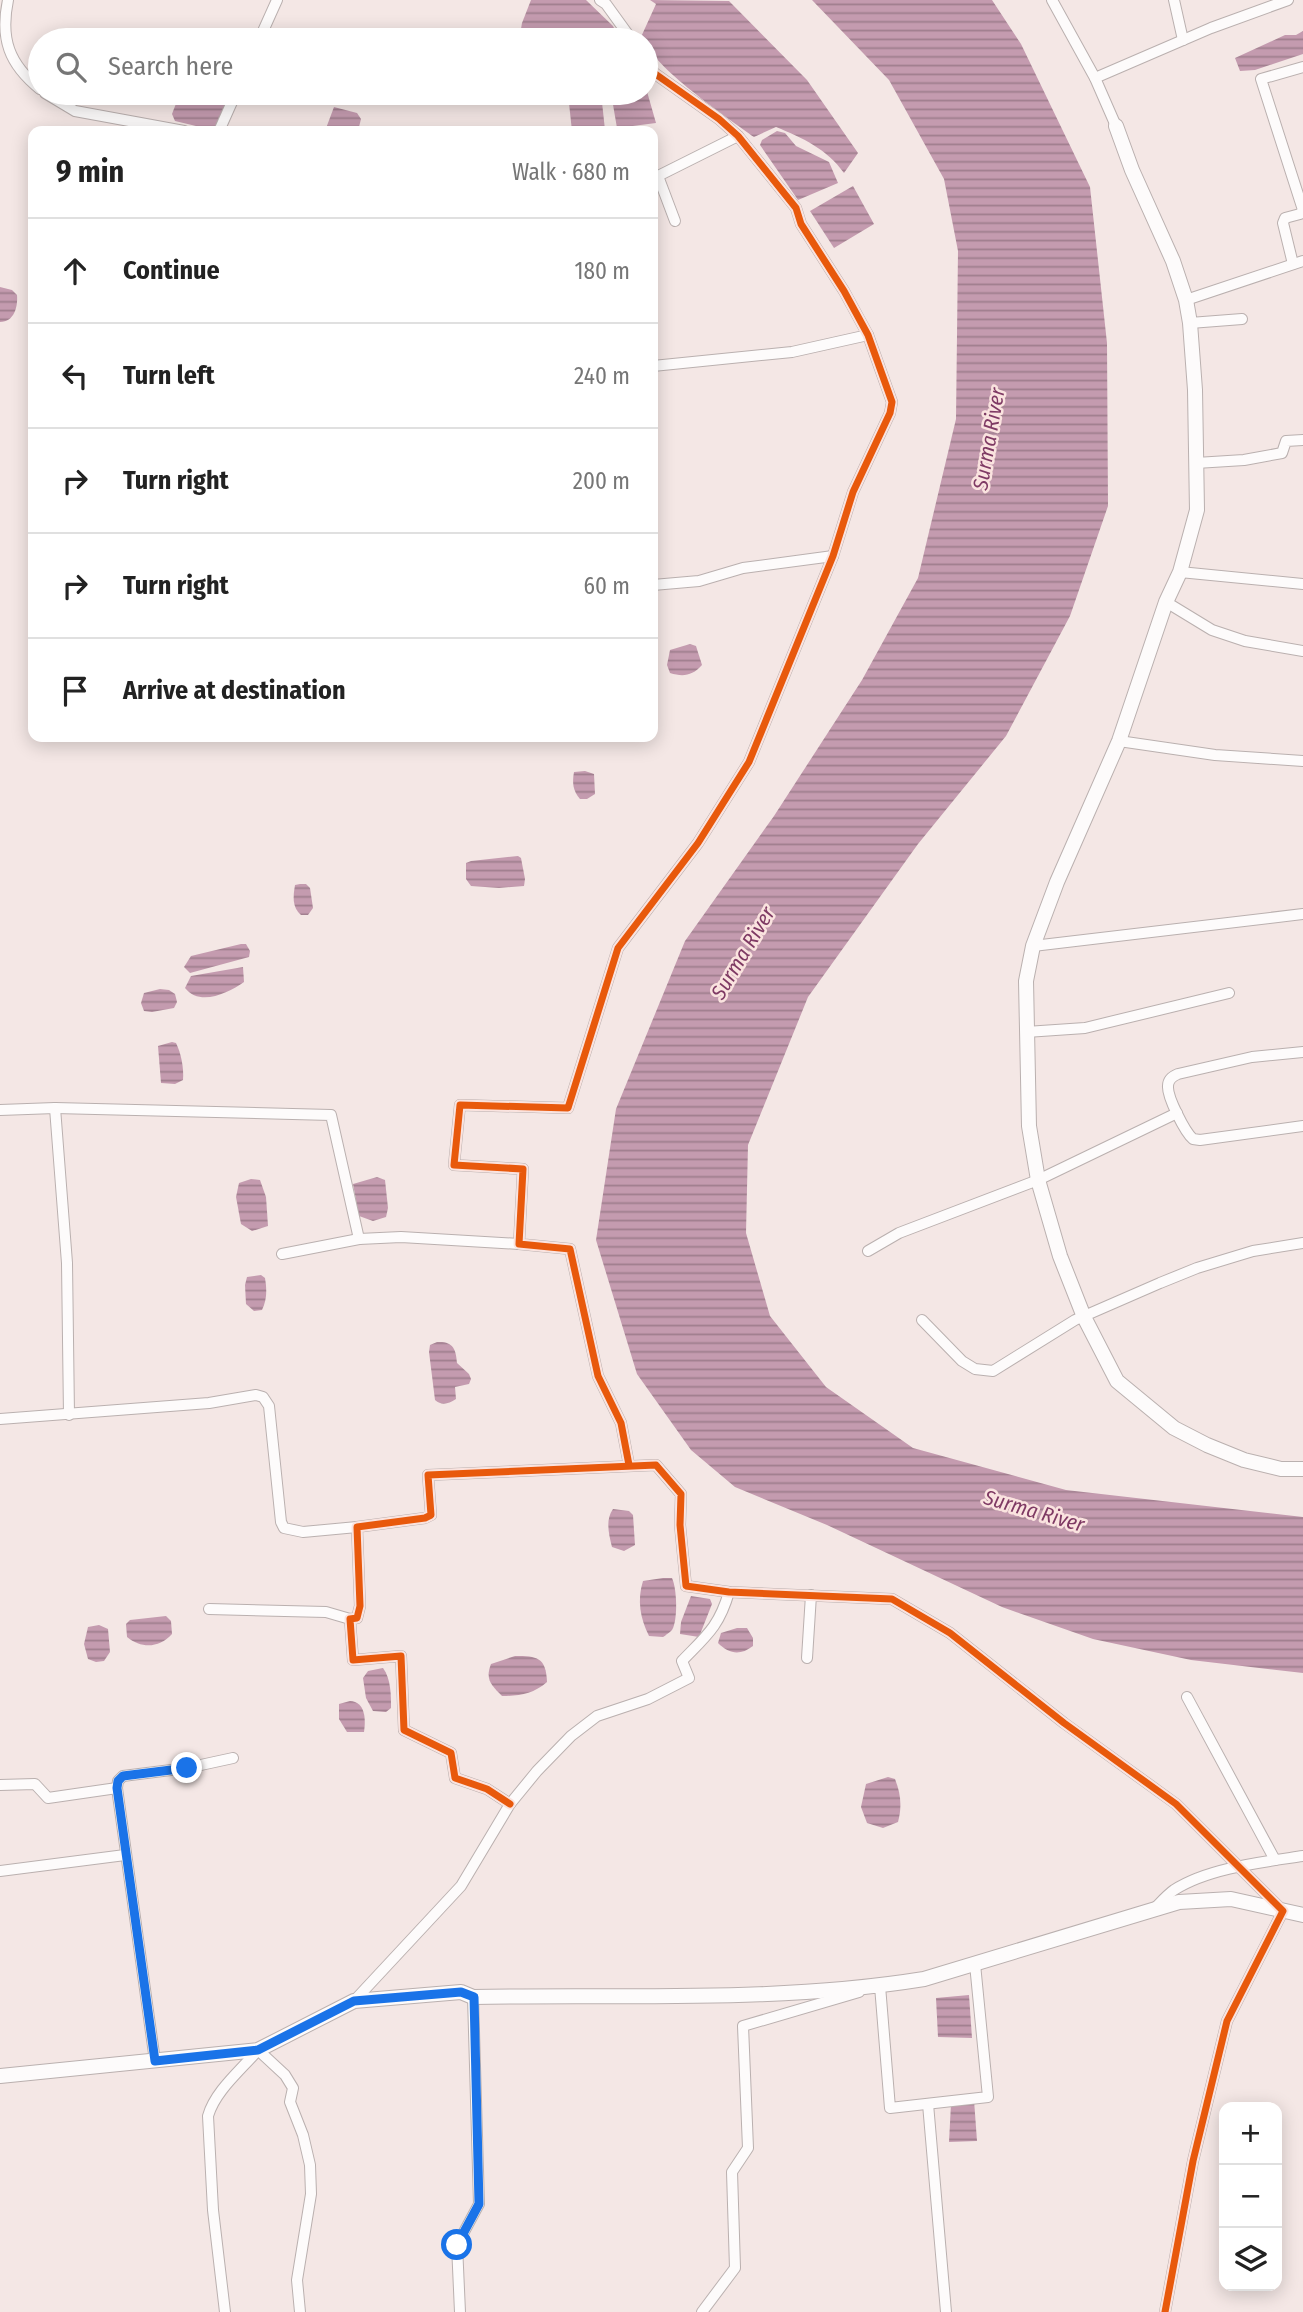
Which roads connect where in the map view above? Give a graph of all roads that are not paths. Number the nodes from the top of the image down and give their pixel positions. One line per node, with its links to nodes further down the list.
1 (8, 0): 13 (street)
2 (277, 0): 8 (street)
3 (600, 0): 9 (street)
4 (1052, 0): 14 (street)
5 (1174, 0): 10 (street)
6 (1288, 0): 7 (street)
7 (1271, 3): 10 (street)
8 (264, 28)
9 (623, 28)
10 (1183, 40): 14 (street)
11 (1303, 67): 24 (street)
12 (658, 76): 20 (street)
13 (28, 78)
14 (1095, 78): 19 (street)
15 (65, 105): 17 (street)
16 (231, 105): 18 (street)
17 (157, 126)
18 (221, 126)
19 (1116, 126): 25 (street)
20 (738, 136): 21 (street); 28 (street)
21 (658, 176)
22 (658, 183): 23 (street)
23 (675, 220)
24 (1298, 263): 25 (street)
25 (1186, 300): 27 (street)
26 (1242, 319): 27 (street)
27 (1191, 323): 31 (street)
28 (868, 335): 29 (street); 32 (street)
29 (658, 365)
30 (1303, 440): 31 (street)
31 (1196, 463): 33 (street)
32 (832, 556): 35 (street); 52 (street)
33 (1180, 572): 34 (street); 36 (street)
34 (1303, 584)
35 (658, 585)
36 (1166, 602): 37 (street); 38 (street)
37 (1303, 651)
38 (1119, 741): 39 (street); 41 (street)
39 (1303, 761)
40 (1303, 914): 41 (street)
41 (1033, 946): 43 (street)
42 (1229, 993): 43 (street)
43 (1027, 1032): 49 (street)
44 (1303, 1052): 47 (street)
45 (55, 1108): 46 (street); 50 (street); 57 (street)
46 (0, 1110)
47 (1177, 1113): 48 (street); 49 (street)
48 (1303, 1126)
49 (1038, 1180): 53 (street); 55 (street)
50 (359, 1239): 52 (street); 54 (street)
51 (1303, 1243): 55 (street)
52 (519, 1244): 59 (street)
53 (868, 1251)
54 (282, 1254)
55 (1084, 1317): 56 (street); 60 (street)
56 (922, 1320)
57 (69, 1415): 58 (street); 61 (street)
58 (0, 1419)
59 (629, 1465): 61 (street); 62 (street)
60 (1303, 1469)
61 (357, 1527): 65 (street)
62 (730, 1592): 63 (street); 71 (street)
63 (811, 1595): 66 (street); 75 (street)
64 (209, 1609): 65 (street)
65 (350, 1619): 71 (street)
66 (807, 1658)
67 (1187, 1697): 74 (street)
68 (233, 1758): 70 (street)
69 (0, 1785): 70 (street)
70 (117, 1788): 72 (street)
71 (510, 1804): 83 (street)
72 (125, 1855): 76 (street); 85 (street)
73 (1303, 1856): 74 (street)
74 (1275, 1860): 75 (street)
75 (1241, 1867): 77 (street); 78 (street)
76 (0, 1871)
77 (1153, 1909): 78 (street); 80 (street)
78 (1283, 1911): 79 (street); 93 (street)
79 (1303, 1915)
80 (975, 1964): 81 (street); 87 (street)
81 (880, 1986): 82 (street); 87 (street); 91 (street)
82 (474, 1997): 83 (street); 90 (street)
83 (354, 2001): 84 (street)
84 (258, 2050): 85 (street); 88 (street); 89 (street)
85 (155, 2061): 86 (street)
86 (0, 2076)
87 (928, 2104): 92 (street)
88 (225, 2312)
89 (300, 2312)
90 (460, 2312)
91 (702, 2312)
92 (946, 2312)
93 (1165, 2312)

